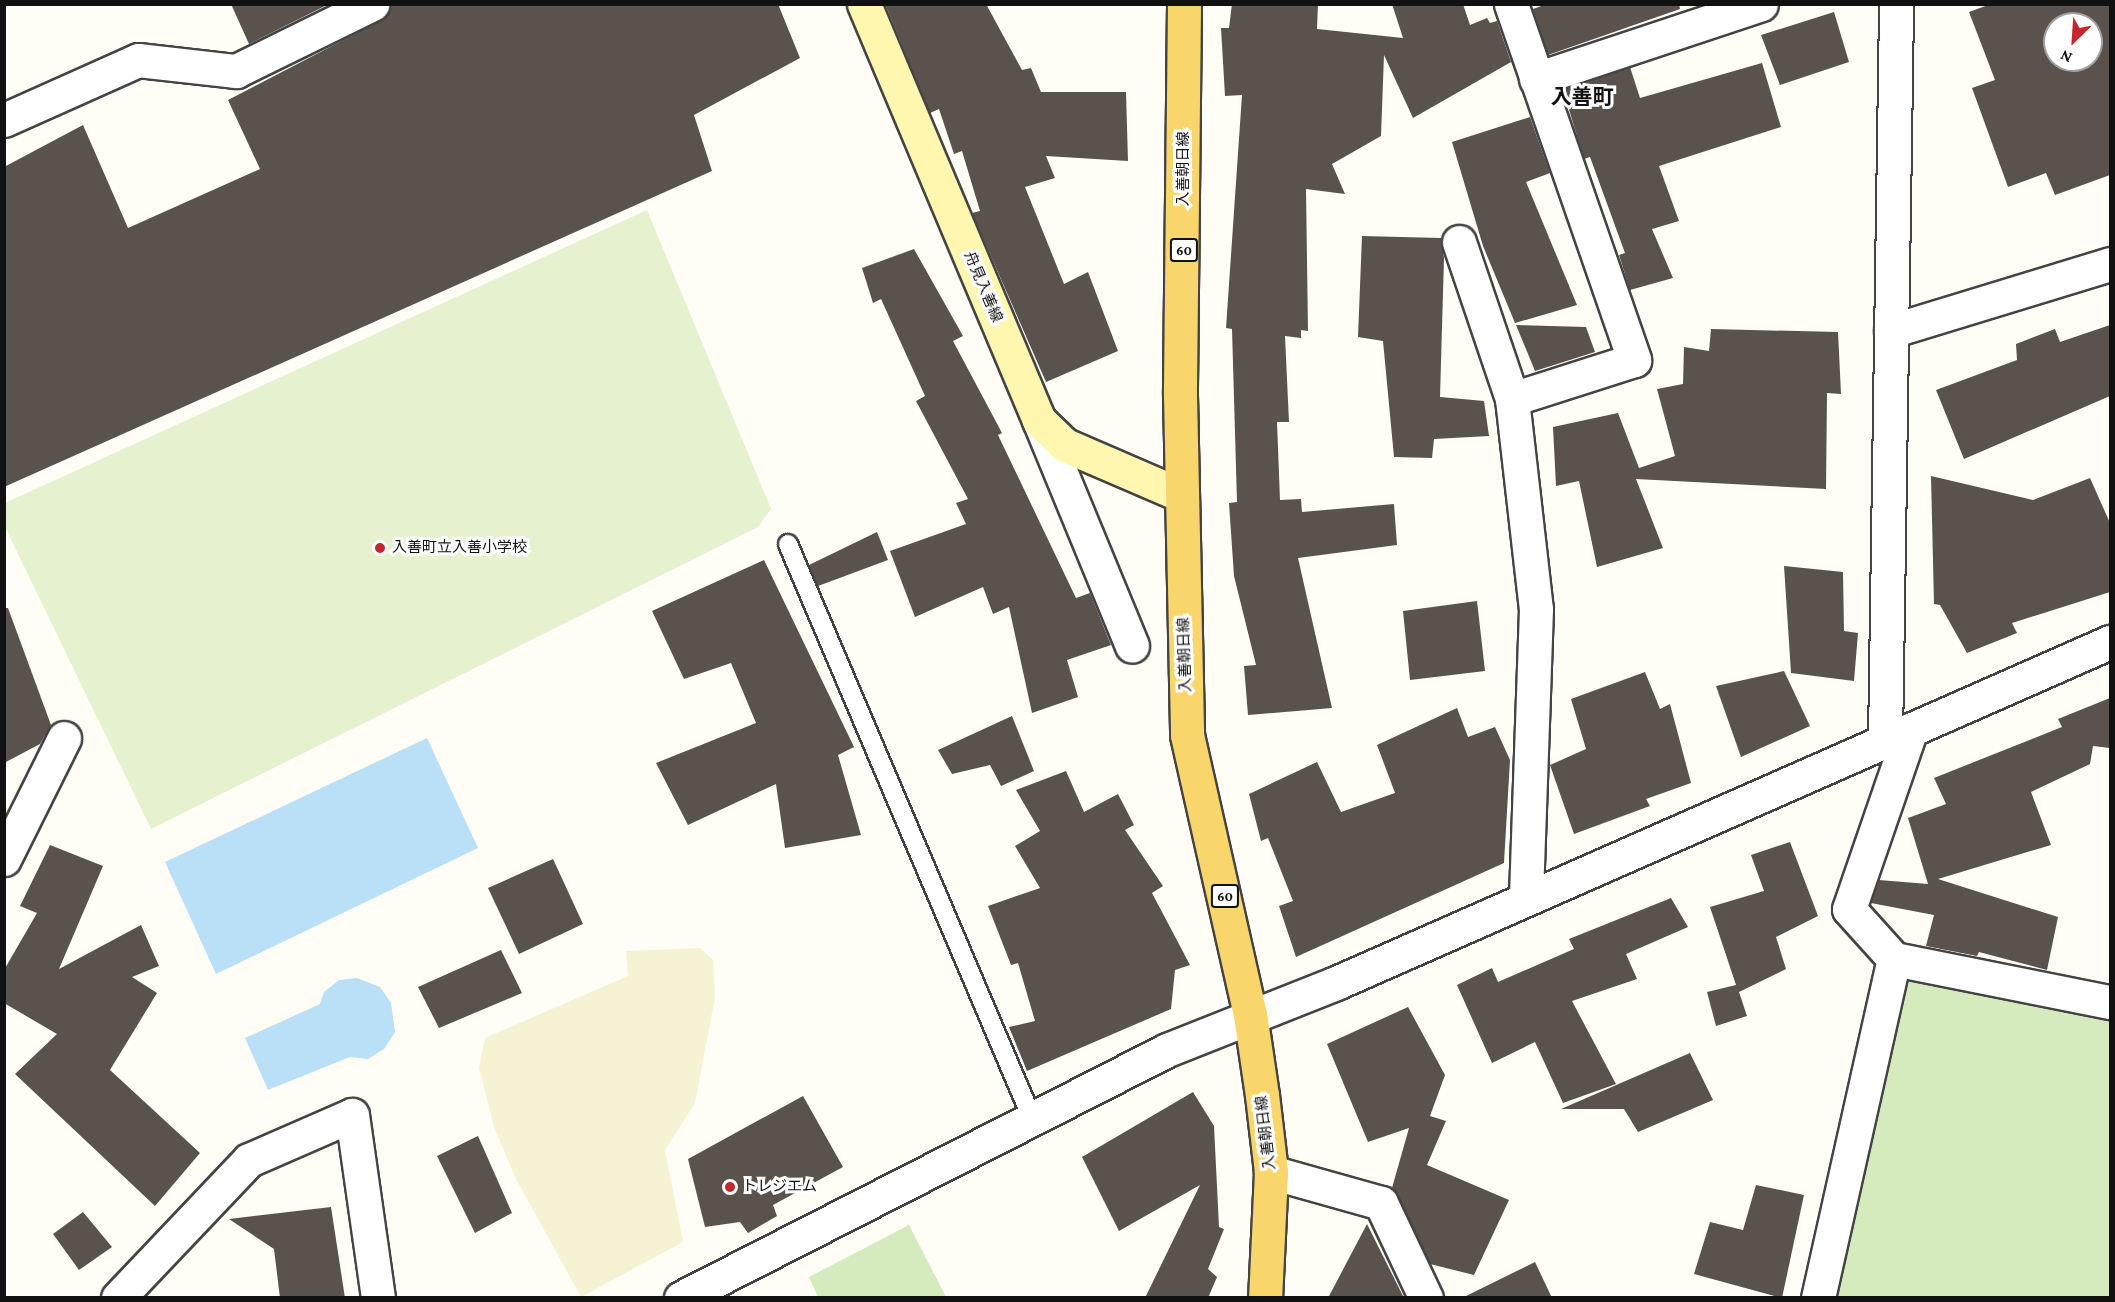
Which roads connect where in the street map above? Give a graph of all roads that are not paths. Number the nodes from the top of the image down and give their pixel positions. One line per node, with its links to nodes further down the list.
1 (372, 4): 9 (street)
2 (864, 4): 14 (main road, 舟見入善線)
3 (1184, 4): 15 (main road, 入善朝日線 / 60)
4 (1511, 4): 8 (street)
5 (1761, 4): 7 (street)
6 (1896, 4): 12 (street)
7 (1688, 16): 8 (street)
8 (1536, 79): 13 (street)
9 (4, 120)
10 (1459, 242): 13 (street)
11 (2110, 264): 12 (street)
12 (1891, 331): 19 (street)
13 (1512, 399): 22 (street)
14 (1038, 420): 15 (main road, 舟見入善線); 18 (street)
15 (1181, 495): 25 (main road, 入善朝日線 / 60)
16 (788, 544): 26 (lane)
17 (2110, 642): 19 (street)
18 (1132, 646)
19 (1898, 735): 22 (street); 23 (street)
20 (64, 738): 21 (street)
21 (4, 859)
22 (1526, 899): 25 (street)
23 (1894, 959): 24 (street); 33 (street)
24 (2110, 1002)
25 (1250, 1014): 26 (street); 27 (main road, 入善朝日線 / 60)
26 (1031, 1116): 30 (street)
27 (1271, 1172): 31 (main road, 入善朝日線 / 60); 32 (street)
28 (118, 1298): 29 (street)
29 (378, 1298)
30 (681, 1298)
31 (1265, 1298)
32 (1426, 1298)
33 (1818, 1298)

